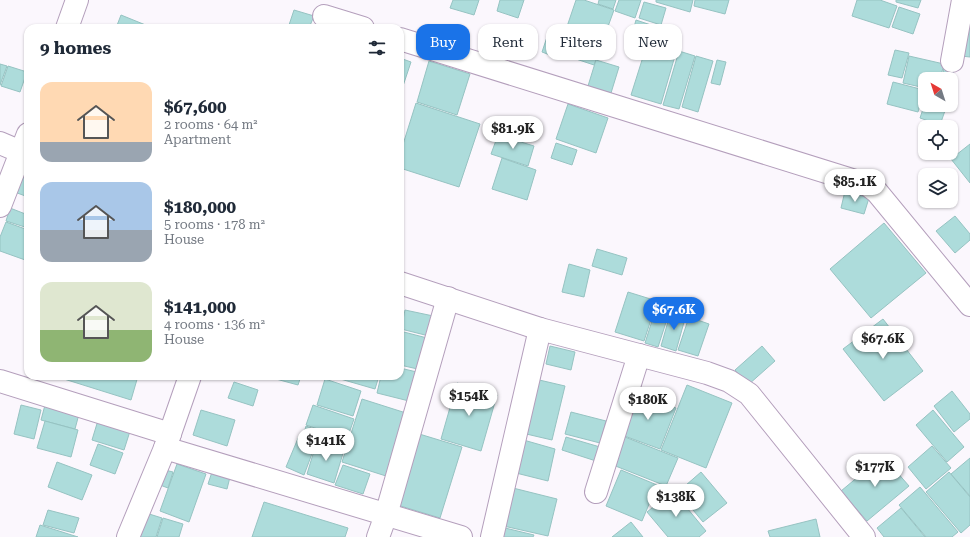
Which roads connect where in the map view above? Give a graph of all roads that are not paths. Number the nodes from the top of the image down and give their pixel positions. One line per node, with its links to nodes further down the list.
1 (77, 0): 4 (street)
2 (963, 0): 7 (street)
3 (324, 15): 5 (street)
4 (68, 24)
5 (351, 24)
6 (404, 40): 13 (street)
7 (952, 61)
8 (0, 143): 9 (street)
9 (24, 153): 10 (street)
10 (0, 206)
11 (404, 284): 12 (street)
12 (448, 298): 14 (street); 20 (street)
13 (970, 305)
14 (540, 329): 15 (street); 24 (street)
15 (639, 355): 19 (street); 25 (street)
16 (189, 380): 18 (street)
17 (0, 381): 18 (street)
18 (168, 441): 20 (street); 21 (street)
19 (596, 492)
20 (386, 515): 22 (street); 23 (street)
21 (128, 537)
22 (378, 537)
23 (461, 537)
24 (492, 537)
25 (864, 537)

